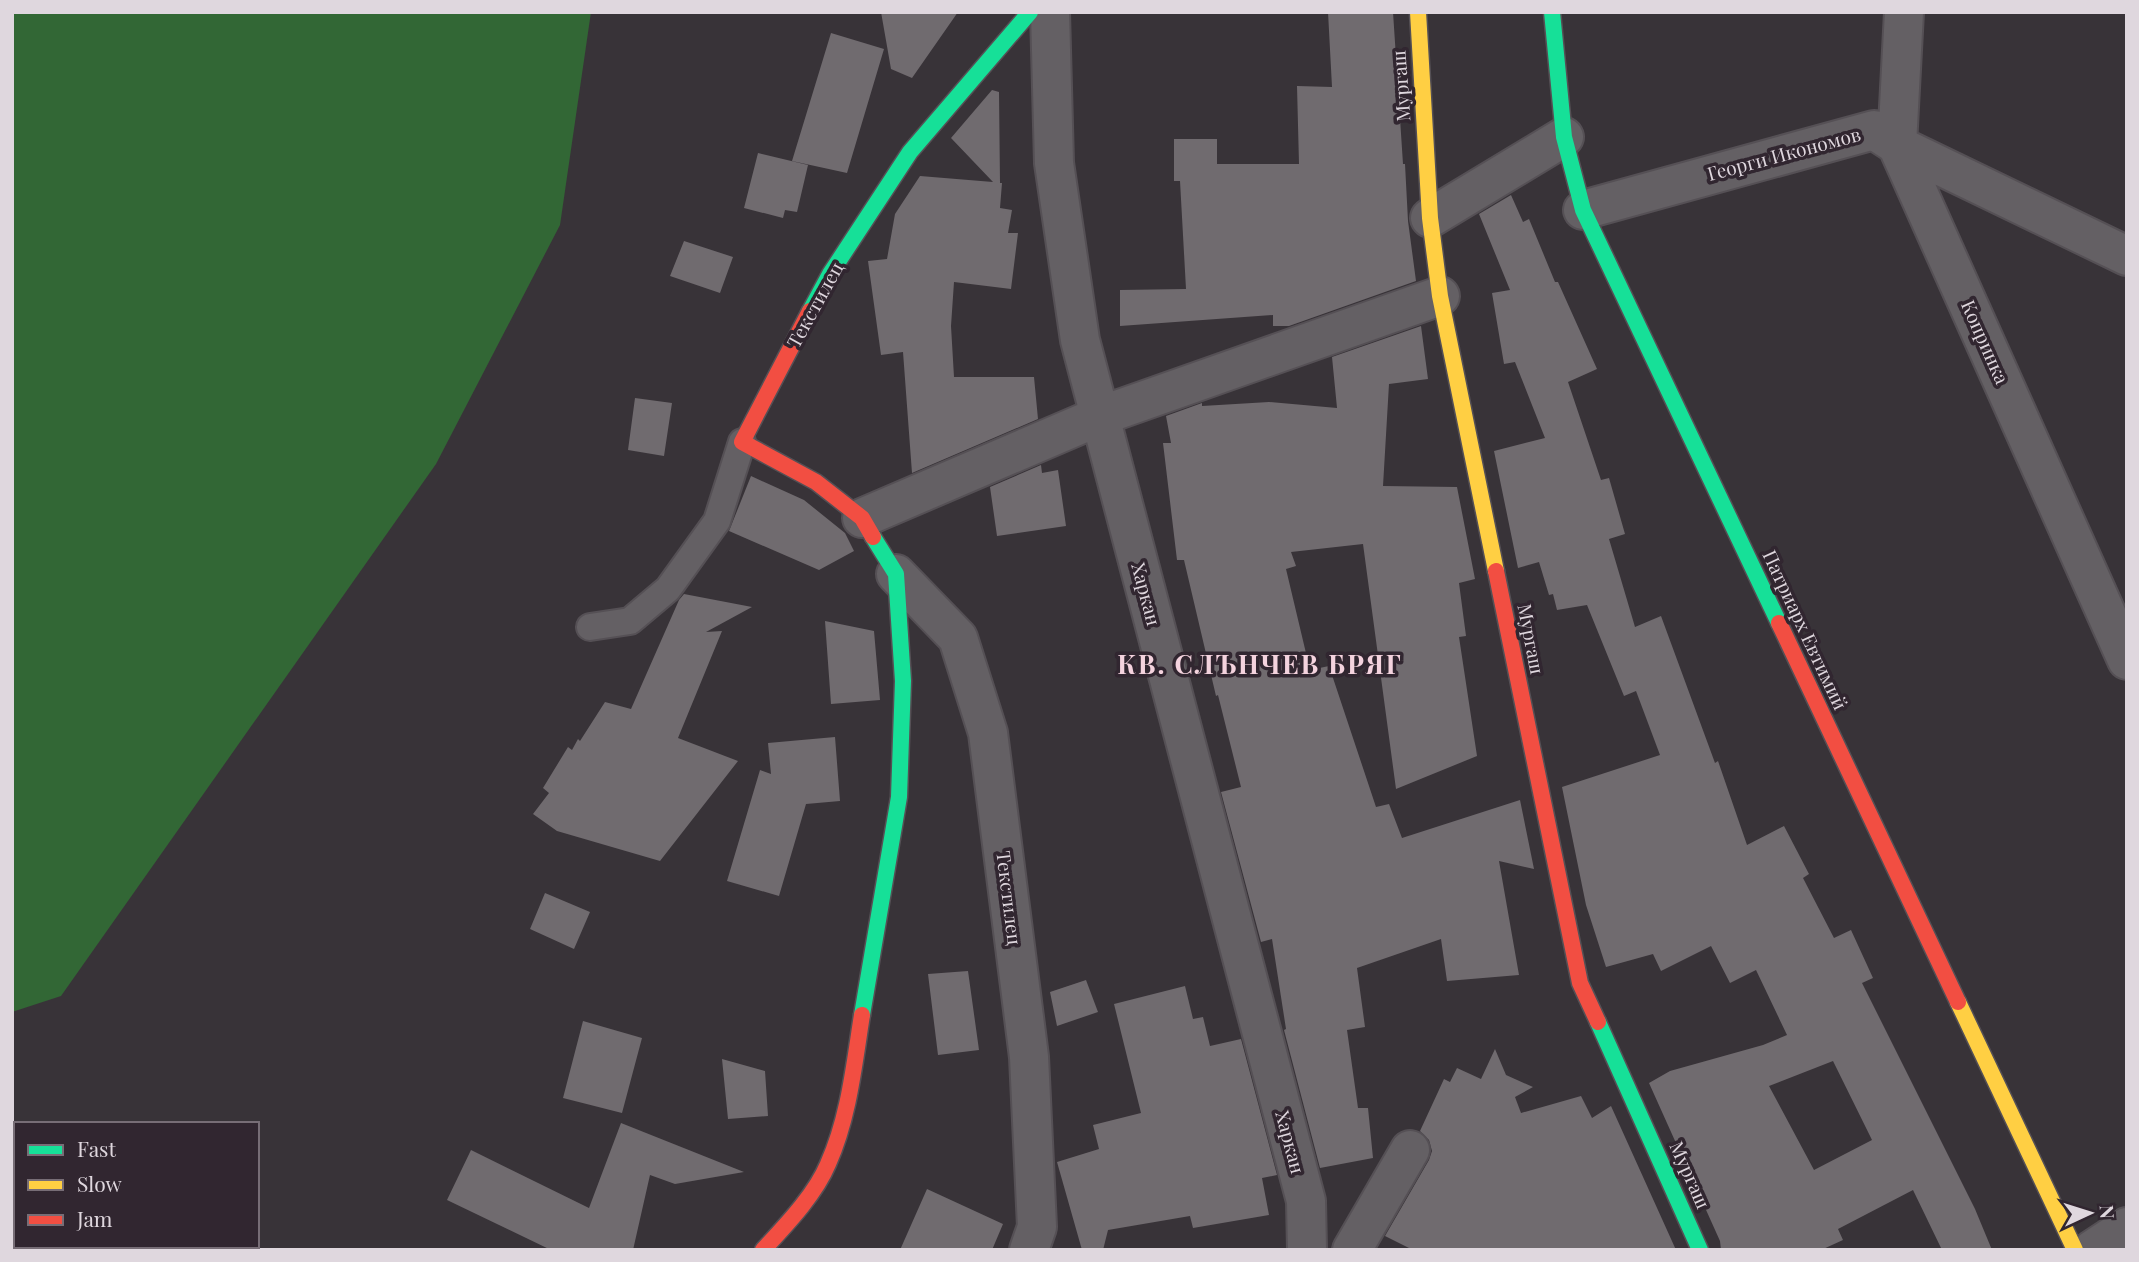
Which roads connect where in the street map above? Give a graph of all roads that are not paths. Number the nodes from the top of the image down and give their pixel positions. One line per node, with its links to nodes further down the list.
1 (1030, 12): 13 (street, Текстилец)
2 (1050, 12): 12 (street, Харкан)
3 (1418, 12): 9 (street, Мургаш)
4 (1552, 12): 6 (street, Патриарх Евтимий)
5 (1905, 12): 7 (street, Копринка)
6 (1564, 137): 8 (street, Патриарх Евтимий); 9 (street)
7 (1897, 145): 8 (street, Георги Икономов); 10 (street, Георги Икономов); 17 (street, Копринка)
8 (1583, 210): 25 (street, Патриарх Евтимий)
9 (1430, 218): 11 (street, Мургаш)
10 (2127, 257)
11 (1440, 296): 12 (street); 24 (street, Мургаш)
12 (1100, 416): 14 (street); 22 (street, Харкан)
13 (741, 442): 14 (street, Текстилец); 16 (lane)
14 (862, 518): 15 (street, Текстилец)
15 (895, 574): 20 (street, Текстилец); 21 (street, Текстилец)
16 (590, 627)
17 (2127, 660)
18 (1410, 1150): 23 (street)
19 (2127, 1227): 26 (street)
20 (763, 1250)
21 (1029, 1250)
22 (1307, 1250)
23 (1352, 1250)
24 (1700, 1250)
25 (2075, 1250)
26 (2092, 1250)

